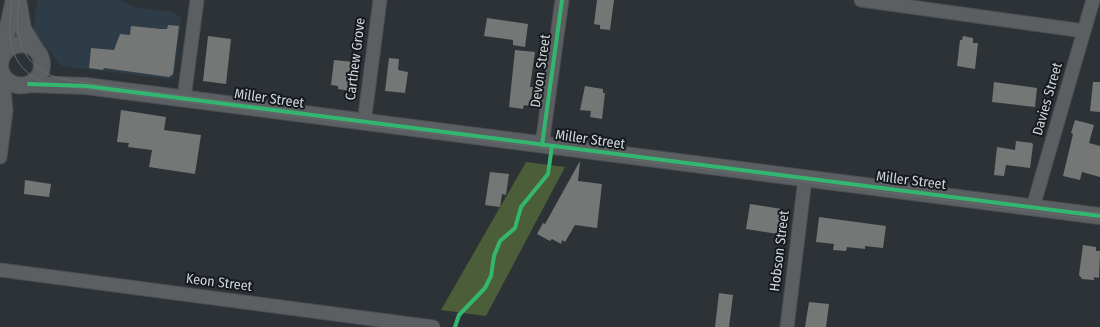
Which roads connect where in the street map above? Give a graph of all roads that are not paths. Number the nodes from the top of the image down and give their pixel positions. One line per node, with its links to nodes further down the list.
1 (14, 0): 10 (street)
2 (18, 0): 9 (street, Miller Street)
3 (197, 0): 13 (street)
4 (380, 0): 14 (street, Carthew Grove)
5 (562, 0): 15 (street, Devon Street)
6 (861, 0): 8 (street)
7 (1093, 0): 8 (street, Davies Street)
8 (1084, 31): 18 (street, Davies Street)
9 (39, 55): 10 (street); 11 (street); 12 (street, Miller Street)
10 (0, 62): 11 (street)
11 (13, 83): 12 (street, Miller Street); 16 (street)
12 (86, 86): 13 (street, Miller Street)
13 (184, 98): 14 (street, Miller Street)
14 (364, 123): 15 (street, Miller Street)
15 (542, 145): 17 (street, Miller Street)
16 (0, 157)
17 (805, 179): 18 (street, Miller Street); 22 (street, Hobson Street)
18 (1033, 207): 19 (street, Miller Street)
19 (1100, 216)
20 (0, 270): 21 (street, Keon Street)
21 (433, 327)
22 (787, 327)

